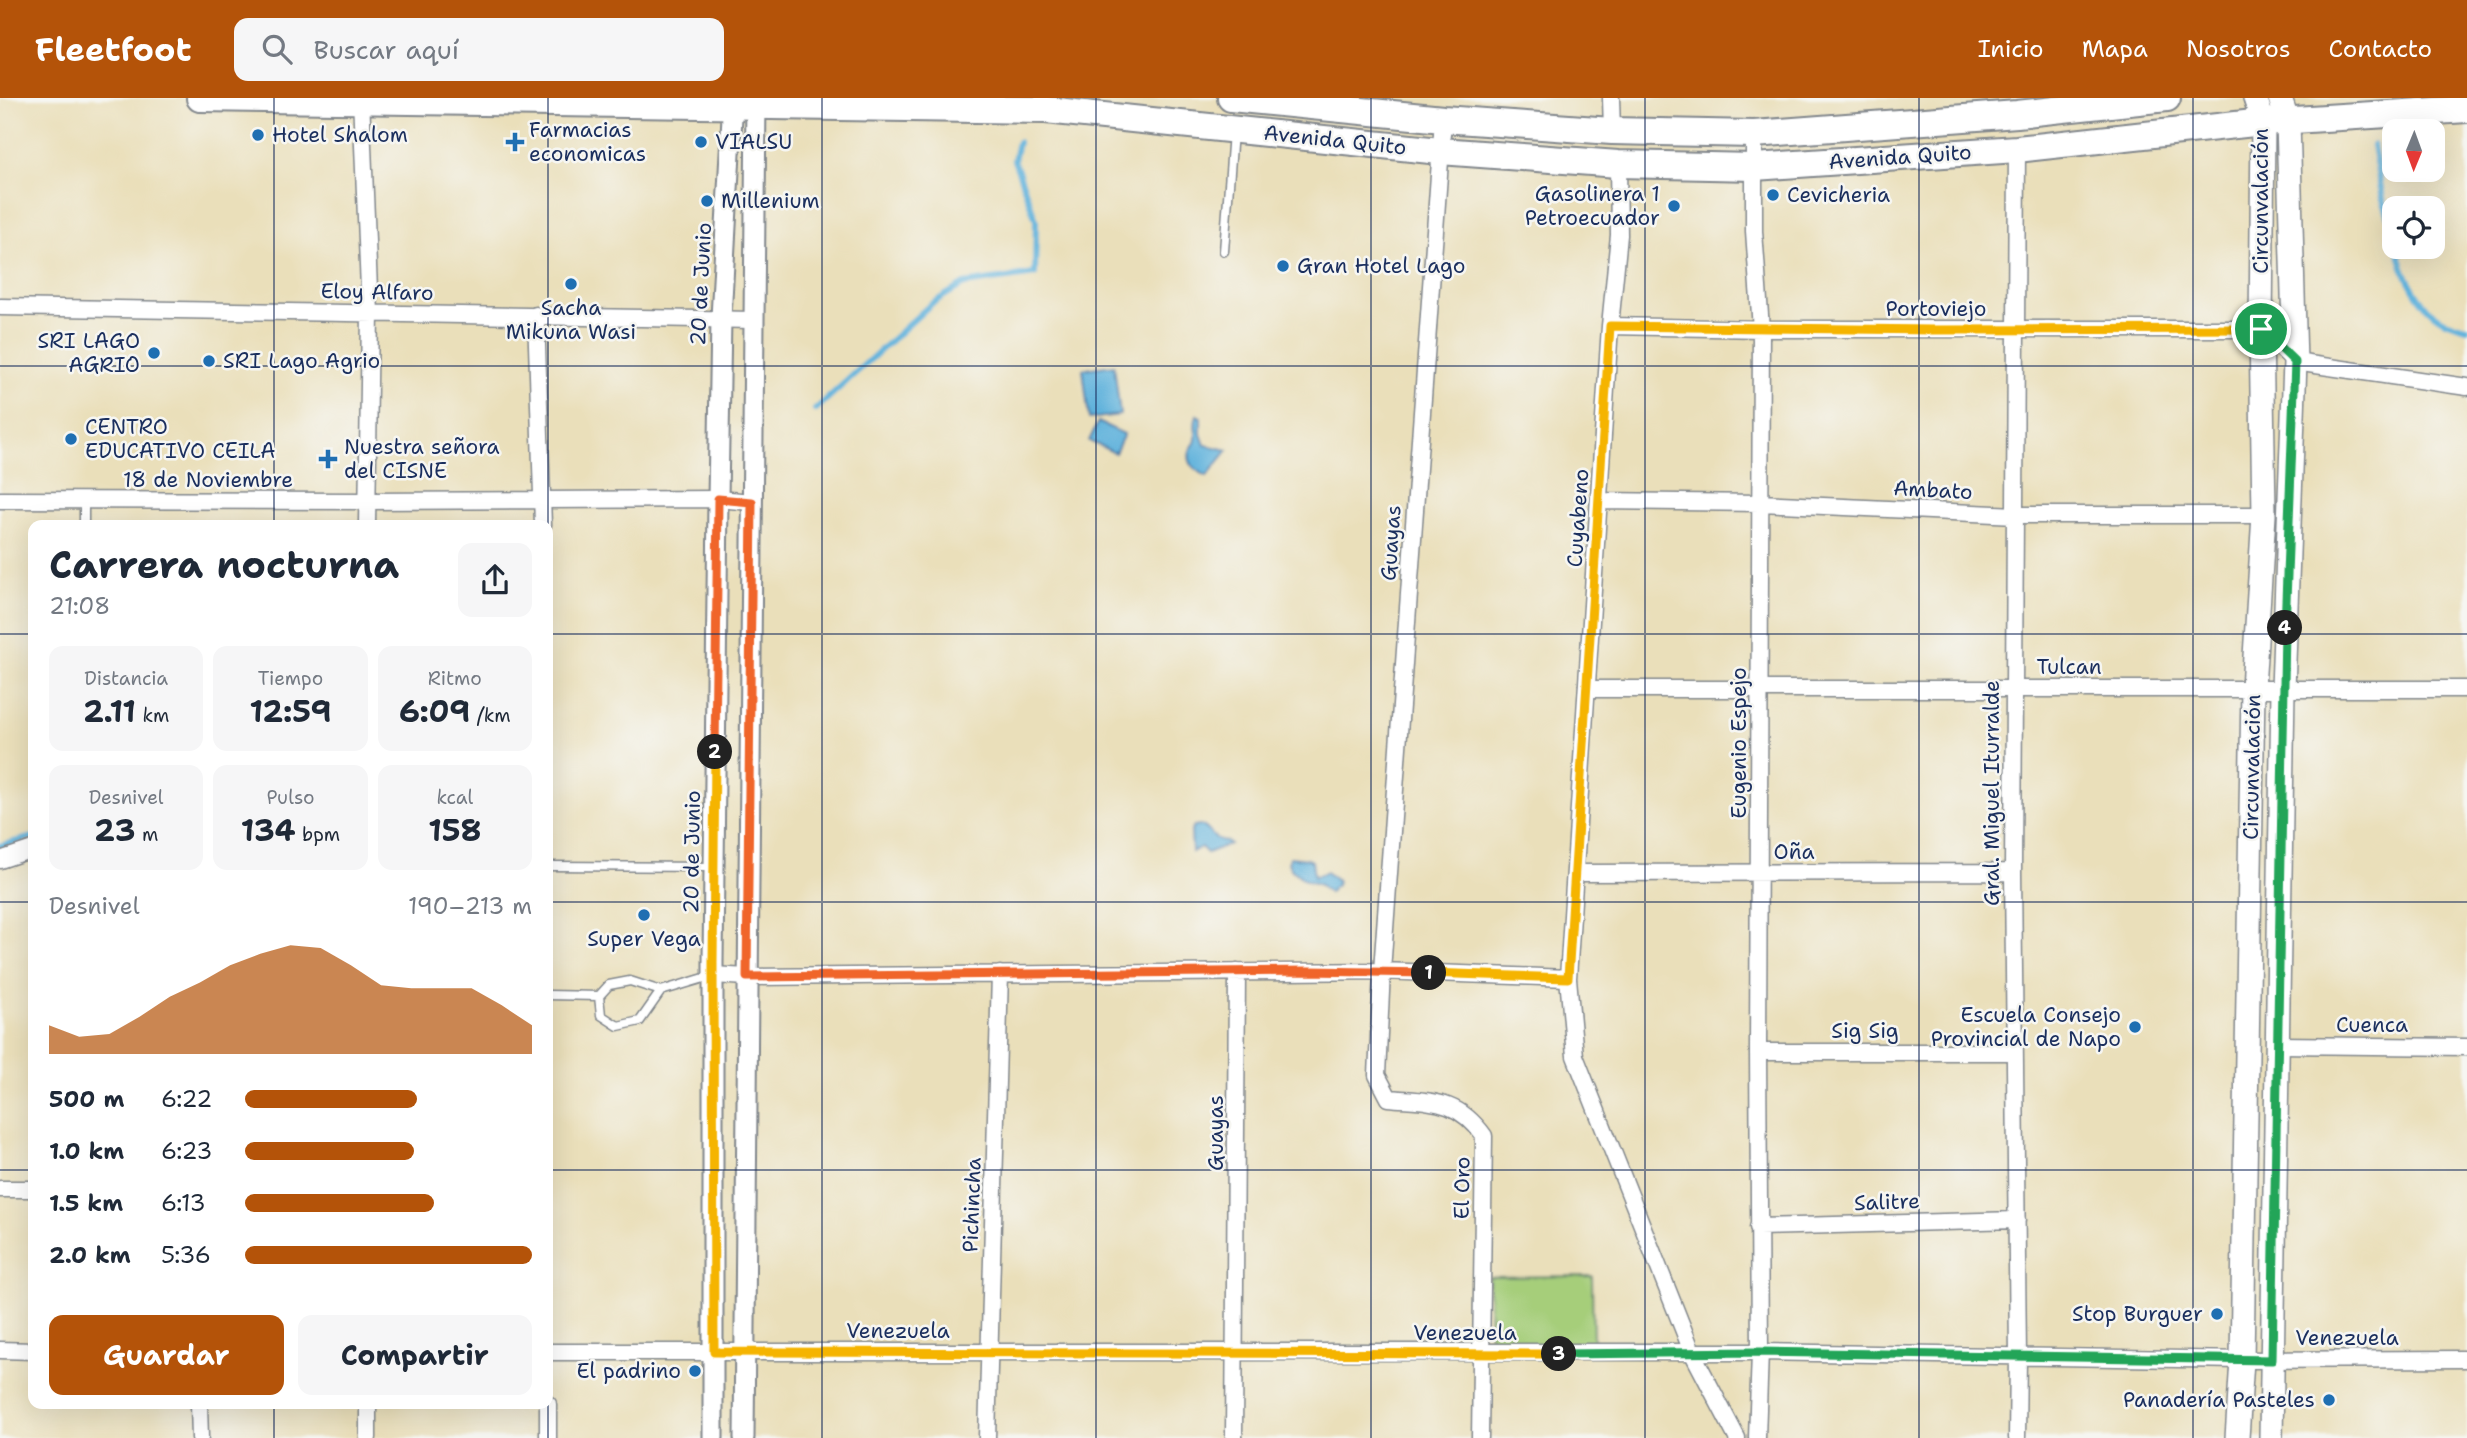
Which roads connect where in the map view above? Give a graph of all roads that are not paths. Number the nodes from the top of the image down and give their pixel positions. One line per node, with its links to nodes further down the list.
1 (200, 98): 5 (highway, Avenida Quito)
2 (1231, 98): 6 (highway, Avenida Quito)
3 (1611, 98): 12 (street)
4 (2166, 98): 13 (highway, Avenida Quito)
5 (361, 99): 7 (highway, Avenida Quito); 20 (street)
6 (1279, 100): 10 (highway, Avenida Quito)
7 (744, 101): 11 (highway, Avenida Quito); 22 (street, 20 de Junio); 23 (street)
8 (2467, 109): 9 (highway, Avenida Quito)
9 (2271, 110): 14 (highway, Avenida Quito); 26 (main road, Circunvalación); 28 (main road, Circunvalación)
10 (1443, 119): 12 (highway, Avenida Quito); 15 (street, Guayas)
11 (1234, 130): 15 (highway, Avenida Quito); 18 (lane)
12 (1612, 131): 13 (highway, Avenida Quito)
13 (1754, 134): 17 (street, Eugenio Espejo)
14 (2017, 149): 17 (highway, Avenida Quito); 27 (street, Gral. Miguel Iturralde)
15 (1440, 151): 16 (highway, Avenida Quito); 56 (street, Guayas)
16 (1618, 164): 17 (highway, Avenida Quito); 24 (street, Cuyabeno)
17 (1754, 167): 25 (street, Eugenio Espejo)
18 (1224, 251)
19 (0, 307): 20 (street, Eloy Alfaro)
20 (370, 313): 21 (street, Eloy Alfaro); 34 (street)
21 (537, 315): 22 (street, Eloy Alfaro); 33 (street)
22 (721, 318): 23 (street, Eloy Alfaro); 30 (street, 20 de Junio)
23 (754, 320): 35 (street)
24 (1610, 326): 25 (street, Portoviejo); 36 (street, Cuyabeno)
25 (1761, 329): 27 (street, Portoviejo); 37 (street, Eugenio Espejo)
26 (2261, 329): 27 (street, Portoviejo); 28 (street); 39 (main road, Circunvalación)
27 (2018, 330): 38 (street, Gral. Miguel Iturralde)
28 (2295, 362): 29 (street); 46 (main road, Circunvalación)
29 (2467, 387)
30 (718, 499): 33 (street, 18 de Noviembre); 35 (street, 18 de Noviembre); 52 (street, 20 de Junio)
31 (0, 500): 32 (street, 18 de Noviembre)
32 (84, 500): 34 (street, 18 de Noviembre); 40 (lane)
33 (542, 500): 34 (street, 18 de Noviembre); 42 (street)
34 (368, 501): 41 (street)
35 (752, 502): 60 (street)
36 (1600, 502): 37 (street, Ambato); 45 (street, Cuyabeno)
37 (1760, 503): 38 (street, Ambato); 48 (street, Eugenio Espejo)
38 (2016, 515): 39 (street, Ambato); 43 (street, Gral. Miguel Iturralde)
39 (2264, 515): 44 (main road, Circunvalación)
40 (84, 520)
41 (367, 520)
42 (543, 520)
43 (2013, 688): 44 (street, Tulcan); 48 (street, Tulcan); 53 (street, Gral. Miguel Iturralde)
44 (2253, 688): 46 (street, Tulcan); 85 (main road, Circunvalación)
45 (1588, 689): 48 (street, Tulcan); 54 (street, Cuyabeno)
46 (2283, 689): 47 (street, Tulcan); 65 (main road, Circunvalación)
47 (2467, 689)
48 (1761, 690): 55 (street, Eugenio Espejo)
49 (28, 851): 50 (street)
50 (0, 860)
51 (553, 866): 52 (lane)
52 (714, 867): 59 (street, 20 de Junio)
53 (2012, 872): 55 (street, Oña); 68 (street, Gral. Miguel Iturralde)
54 (1576, 873): 55 (street, Oña); 61 (street, Cuyabeno)
55 (1759, 874): 67 (street, Eugenio Espejo)
56 (1381, 971): 57 (street); 61 (street); 81 (street, El Oro)
57 (1237, 972): 58 (street); 80 (street, Guayas)
58 (1000, 974): 60 (street); 78 (street, Pichincha)
59 (713, 975): 60 (street); 62 (lane); 76 (street, 20 de Junio)
60 (747, 977): 77 (street)
61 (1568, 978): 82 (street, Cuyabeno)
62 (661, 991): 64 (lane); 64 (lane)
63 (553, 995): 64 (lane)
64 (598, 996)
65 (2277, 1045): 66 (street, Cuenca); 86 (main road, Circunvalación)
66 (2467, 1047)
67 (1758, 1052): 68 (street, Sig Sig); 72 (street, Eugenio Espejo)
68 (2014, 1052): 71 (street, Gral. Miguel Iturralde)
69 (0, 1189): 70 (street)
70 (28, 1189)
71 (2017, 1220): 72 (street, Salitre); 83 (street, Gral. Miguel Iturralde)
72 (1758, 1227): 79 (street, Eugenio Espejo)
73 (0, 1350): 74 (street)
74 (28, 1351)
75 (553, 1352): 76 (street, Venezuela)
76 (714, 1352): 77 (street, Venezuela); 93 (street, 20 de Junio)
77 (746, 1352): 78 (street, Venezuela); 94 (street)
78 (989, 1352): 80 (street, Venezuela); 95 (street, Pichincha)
79 (1760, 1352): 82 (street, Venezuela); 83 (street, Venezuela); 99 (street, Eugenio Espejo)
80 (1236, 1354): 81 (street, Venezuela); 96 (street, Guayas)
81 (1480, 1354): 82 (street, Venezuela); 97 (street, El Oro)
82 (1693, 1354): 98 (street, Cuyabeno)
83 (2018, 1357): 85 (street, Venezuela); 100 (street, Gral. Miguel Iturralde)
84 (2467, 1359): 86 (street, Venezuela)
85 (2242, 1360): 86 (street, Venezuela); 101 (main road, Circunvalación)
86 (2272, 1360): 102 (main road, Circunvalación)
87 (199, 1409): 90 (street)
88 (368, 1409): 91 (street)
89 (548, 1409): 92 (street)
90 (200, 1438)
91 (368, 1438)
92 (548, 1438)
93 (713, 1438)
94 (744, 1438)
95 (987, 1438)
96 (1234, 1438)
97 (1480, 1438)
98 (1737, 1438)
99 (1757, 1438)
100 (2017, 1438)
101 (2237, 1438)
102 (2271, 1438)

